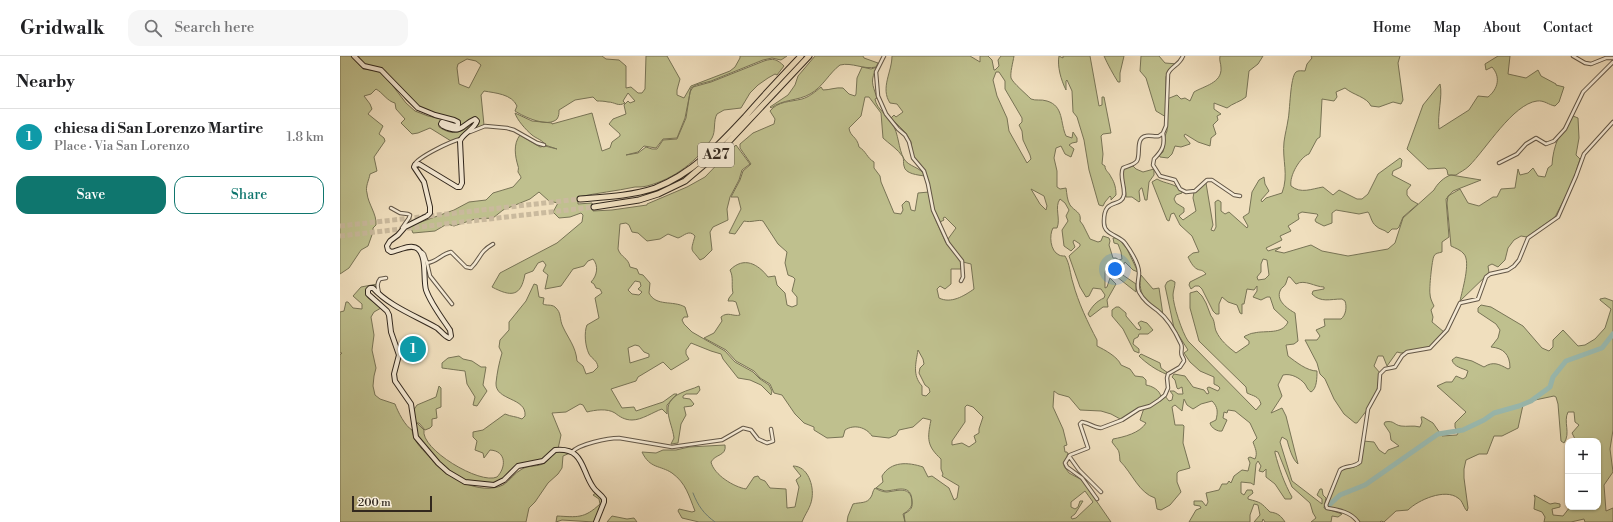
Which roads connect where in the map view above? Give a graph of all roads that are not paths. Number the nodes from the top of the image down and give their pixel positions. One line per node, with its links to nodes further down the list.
1 (354, 56): 10 (street)
2 (801, 56): 17 (highway, A27)
3 (809, 56): 18 (highway, A27)
4 (884, 56): 25 (street)
5 (1183, 56): 11 (street)
6 (1573, 56): 7 (street)
7 (1613, 58)
8 (1613, 62): 14 (street)
9 (1613, 122): 34 (street)
10 (468, 132): 12 (street); 13 (street)
11 (1163, 133): 16 (street); 30 (street)
12 (461, 139): 15 (street); 15 (street)
13 (544, 145)
14 (1500, 163)
15 (414, 166): 20 (street)
16 (1240, 196)
17 (580, 199)
18 (594, 207)
19 (391, 208): 20 (street)
20 (402, 230): 22 (street)
21 (493, 244): 23 (street)
22 (420, 252): 23 (street); 26 (street)
23 (427, 263): 27 (street)
24 (386, 278): 26 (street)
25 (961, 281)
26 (379, 295): 29 (street)
27 (452, 304)
28 (771, 429): 29 (street)
29 (572, 452): 33 (street)
30 (1069, 456): 31 (street); 32 (street)
31 (1101, 492)
32 (1097, 499)
33 (596, 522)
34 (1358, 522)

